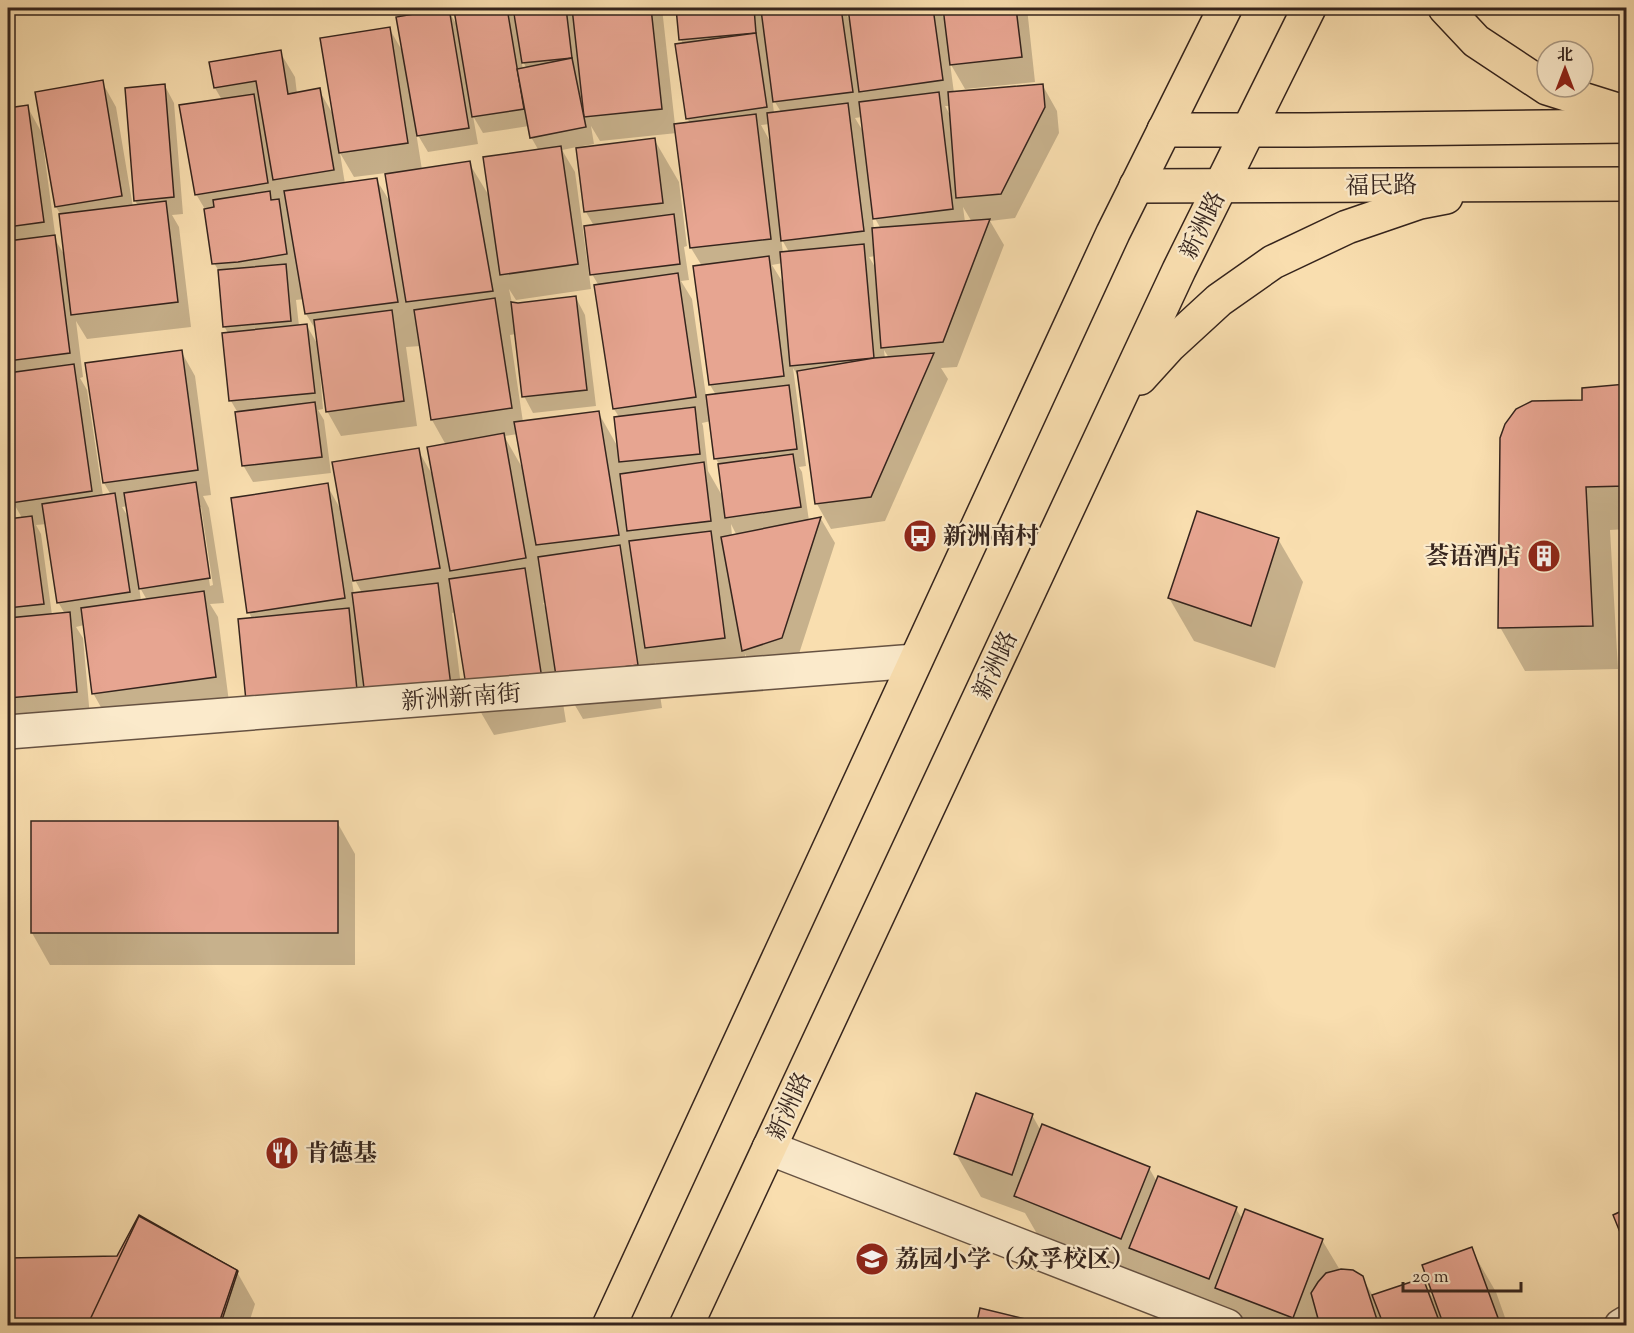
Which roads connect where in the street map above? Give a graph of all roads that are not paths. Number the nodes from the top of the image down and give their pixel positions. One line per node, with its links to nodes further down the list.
1 (1225, 8): 6 (main road)
2 (1309, 8): 7 (main road, 新洲路)
3 (1445, 8): 4 (main road)
4 (1626, 111)
5 (1626, 126): 7 (main road)
6 (1164, 130): 7 (main road); 10 (main road)
7 (1249, 130): 11 (main road, 新洲路)
8 (1514, 183): 9 (main road, 福民路); 11 (main road, 福民路); 12 (main road)
9 (1626, 184)
10 (1136, 186): 11 (main road, 福民路); 13 (main road)
11 (1221, 186): 12 (main road, 新洲路)
12 (1118, 401): 15 (main road, 新洲路)
13 (915, 661): 14 (street, 新洲新南街); 17 (main road)
14 (8, 732)
15 (769, 1148): 18 (main road, 新洲路); 19 (street)
16 (1626, 1323): 20 (street)
17 (609, 1326)
18 (686, 1326)
19 (1227, 1326)
20 (1621, 1326)

